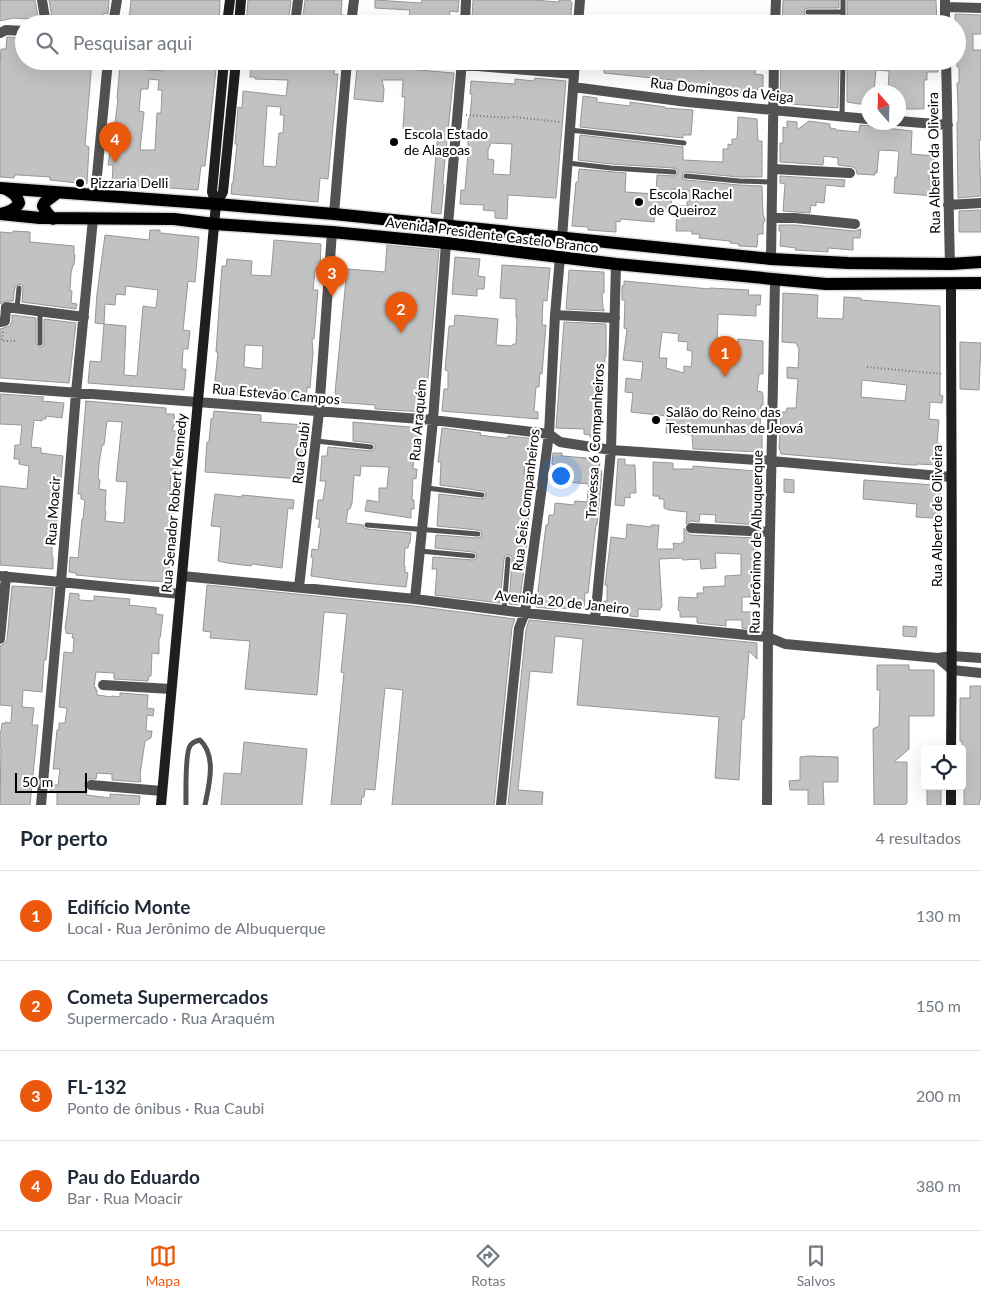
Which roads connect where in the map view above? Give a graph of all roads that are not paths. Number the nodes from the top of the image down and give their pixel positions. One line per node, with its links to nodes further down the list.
1 (42, 0): 15 (street)
2 (117, 0): 16 (street)
3 (230, 0): 17 (street)
4 (241, 0): 18 (street)
5 (298, 0): 19 (street)
6 (354, 0): 20 (street)
7 (466, 0): 21 (street)
8 (580, 0): 22 (street)
9 (776, 0): 23 (street)
10 (844, 0): 14 (lane)
11 (945, 4): 12 (street)
12 (981, 8)
13 (808, 12): 14 (lane)
14 (843, 12)
15 (44, 15)
16 (114, 15)
17 (229, 15)
18 (240, 15)
19 (296, 15)
20 (352, 15)
21 (465, 15)
22 (579, 15)
23 (775, 15)
24 (15, 30): 25 (street)
25 (0, 33)
26 (107, 70): 53 (street)
27 (223, 70): 54 (street, Rua Senador Robert Kennedy)
28 (235, 70): 54 (street, Rua Senador Robert Kennedy)
29 (346, 70): 58 (street)
30 (461, 70): 64 (street)
31 (533, 70): 36 (street)
32 (574, 70): 36 (street)
33 (774, 70): 38 (street)
34 (843, 70): 39 (lane)
35 (946, 70): 43 (street, Rua Alberto da Oliveira)
36 (574, 74): 37 (street)
37 (573, 87): 38 (street, Rua Domingos da Veiga); 42 (street)
38 (774, 110): 39 (street, Rua Domingos da Veiga); 46 (street)
39 (842, 116): 40 (street, Rua Domingos da Veiga)
40 (861, 118)
41 (906, 122): 43 (street)
42 (570, 126): 44 (lane); 45 (street)
43 (948, 126): 56 (street, Rua Alberto da Oliveira)
44 (684, 143)
45 (567, 163): 47 (lane); 66 (street)
46 (773, 169): 48 (street); 50 (street)
47 (674, 172)
48 (850, 173)
49 (686, 176): 50 (lane)
50 (772, 182): 59 (street)
51 (3, 189): 52 (main road, Avenida Presidente Castelo Branco); 57 (main road)
52 (57, 193): 53 (main road, Avenida Presidente Castelo Branco); 60 (main road)
53 (95, 196): 54 (main road, Avenida Presidente Castelo Branco)
54 (216, 204): 58 (main road, Avenida Presidente Castelo Branco); 62 (street, Rua Senador Robert Kennedy)
55 (981, 204): 56 (street)
56 (948, 205): 72 (street, Rua Alberto da Oliveira)
57 (1, 214): 60 (main road, Avenida Presidente Castelo Branco)
58 (334, 214): 64 (main road, Avenida Presidente Castelo Branco)
59 (772, 218): 63 (street); 69 (street)
60 (53, 219): 61 (main road, Avenida Presidente Castelo Branco)
61 (93, 220): 62 (main road, Avenida Presidente Castelo Branco); 80 (street, Rua Moacir)
62 (214, 224): 65 (main road, Avenida Presidente Castelo Branco); 86 (street, Rua Senador Robert Kennedy)
63 (856, 224)
64 (448, 226): 66 (main road, Avenida Presidente Castelo Branco)
65 (332, 232): 67 (main road, Avenida Presidente Castelo Branco); 87 (street, Rua Caubi)
66 (562, 238): 69 (main road, Avenida Presidente Castelo Branco)
67 (446, 242): 68 (main road, Avenida Presidente Castelo Branco); 88 (street, Rua Araquém)
68 (560, 257): 71 (main road, Avenida Presidente Castelo Branco); 79 (street, Rua Seis Companheiros)
69 (771, 260): 72 (main road, Avenida Presidente Castelo Branco)
70 (981, 262): 72 (main road, Avenida Presidente Castelo Branco)
71 (616, 264): 73 (main road, Avenida Presidente Castelo Branco); 81 (street, Travessa 6 Companheiros)
72 (950, 264)
73 (775, 280): 74 (main road, Avenida Presidente Castelo Branco); 93 (street, Rua Jerônimo de Albuquerque)
74 (951, 283): 75 (main road, Avenida Presidente Castelo Branco); 94 (street, Rua Alberto de Oliveira)
75 (981, 283)
76 (19, 288): 77 (lane)
77 (17, 309): 78 (street); 82 (street)
78 (40, 311): 80 (street); 83 (lane)
79 (555, 314): 81 (street); 89 (street, Rua Seis Companheiros)
80 (84, 316): 85 (street, Rua Moacir)
81 (615, 318): 92 (street, Travessa 6 Companheiros)
82 (1, 322)
83 (40, 343)
84 (0, 387): 85 (street, Rua Estevão Campos)
85 (76, 393): 86 (street, Rua Estevão Campos); 107 (street, Rua Moacir)
86 (197, 401): 87 (street, Rua Estevão Campos); 106 (street, Rua Senador Robert Kennedy)
87 (320, 412): 88 (street, Rua Estevão Campos); 90 (street, Rua Caubi)
88 (432, 420): 89 (street, Rua Estevão Campos); 95 (street, Rua Araquém)
89 (549, 434): 92 (street, Rua Estevão Campos); 112 (street, Rua Seis Companheiros)
90 (316, 440): 91 (lane); 108 (street, Rua Caubi)
91 (371, 446)
92 (611, 450): 93 (street, Rua Estevão Campos); 113 (street, Travessa 6 Companheiros)
93 (771, 462): 94 (street, Rua Estevão Campos); 100 (street, Rua Jerônimo de Albuquerque)
94 (951, 477): 116 (street, Rua Alberto de Oliveira)
95 (426, 488): 96 (lane); 99 (street, Rua Araquém)
96 (482, 495)
97 (367, 525): 99 (lane)
98 (691, 528): 100 (street)
99 (422, 530): 101 (lane); 102 (street, Rua Araquém)
100 (770, 532): 114 (street, Rua Jerônimo de Albuquerque)
101 (478, 534)
102 (420, 551): 103 (lane); 110 (street, Rua Araquém)
103 (473, 556)
104 (508, 559): 111 (lane)
105 (3, 576): 107 (street); 115 (street)
106 (182, 576): 108 (street, Avenida 20 de Janeiro); 109 (street, Rua Senador Robert Kennedy)
107 (61, 582): 109 (street); 127 (street, Rua Moacir)
108 (299, 587): 110 (street, Avenida 20 de Janeiro)
109 (180, 594): 122 (street, Rua Senador Robert Kennedy)
110 (415, 599): 111 (street, Avenida 20 de Janeiro)
111 (504, 610): 112 (street, Avenida 20 de Janeiro)
112 (525, 613): 113 (street, Avenida 20 de Janeiro); 131 (street, Rua Seis Companheiros)
113 (595, 620): 114 (street, Avenida 20 de Janeiro)
114 (768, 637): 117 (street, Avenida 20 de Janeiro); 132 (street, Rua Jerônimo de Albuquerque)
115 (0, 639)
116 (952, 656): 117 (street, Avenida 20 de Janeiro); 118 (street, Avenida 20 de Janeiro); 119 (street, Rua Alberto de Oliveira)
117 (938, 658): 119 (street)
118 (981, 658)
119 (952, 670): 120 (street); 123 (street, Rua Alberto de Oliveira)
120 (981, 673)
121 (104, 685): 122 (street)
122 (171, 689): 126 (street, Rua Senador Robert Kennedy)
123 (951, 745)
124 (91, 785): 126 (street)
125 (951, 790): 133 (street)
126 (162, 791): 128 (street, Rua Senador Robert Kennedy)
127 (40, 805)
128 (161, 805)
129 (186, 805): 130 (lane)
130 (205, 805)
131 (501, 805)
132 (767, 805)
133 (951, 805)

